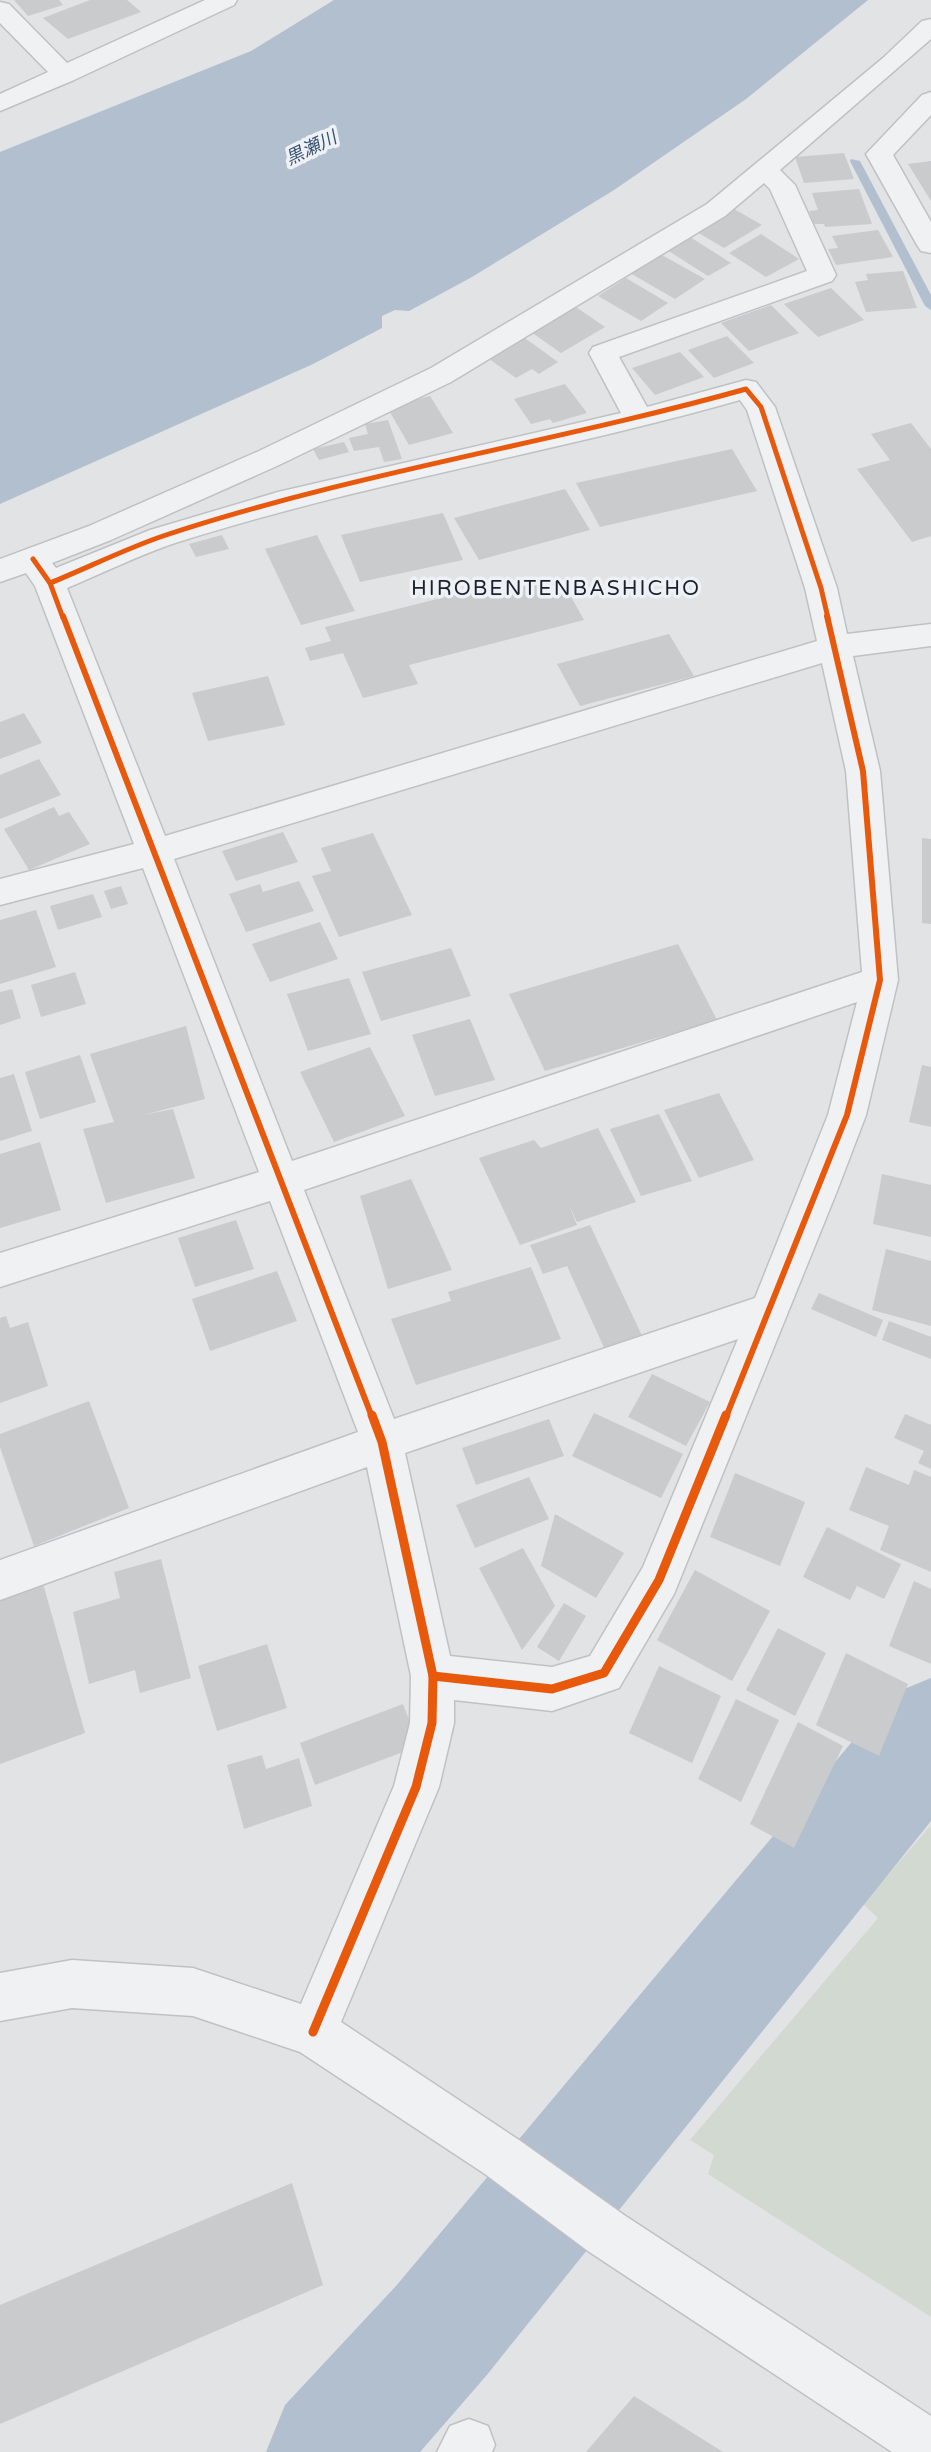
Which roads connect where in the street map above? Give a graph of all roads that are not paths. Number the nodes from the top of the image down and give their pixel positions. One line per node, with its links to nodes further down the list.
1 (225, 0): 4 (street)
2 (0, 9): 4 (street)
3 (931, 26): 7 (street)
4 (65, 75): 6 (street)
5 (931, 100): 8 (street)
6 (0, 103)
7 (764, 170): 9 (street); 11 (street)
8 (931, 245)
9 (639, 419): 11 (street); 13 (street)
10 (0, 571): 11 (street)
11 (41, 571): 14 (street)
12 (931, 635): 13 (street)
13 (836, 646): 14 (street); 16 (street)
14 (154, 852): 15 (street); 17 (street)
15 (0, 892)
16 (880, 980): 17 (street); 19 (street)
17 (282, 1181): 18 (street); 20 (street)
18 (0, 1270)
19 (767, 1311): 20 (street); 22 (street)
20 (382, 1442): 21 (street); 22 (street)
21 (0, 1580)
22 (433, 1676): 24 (street)
23 (0, 1997): 24 (street)
24 (313, 2032): 25 (street)
25 (931, 2447)

